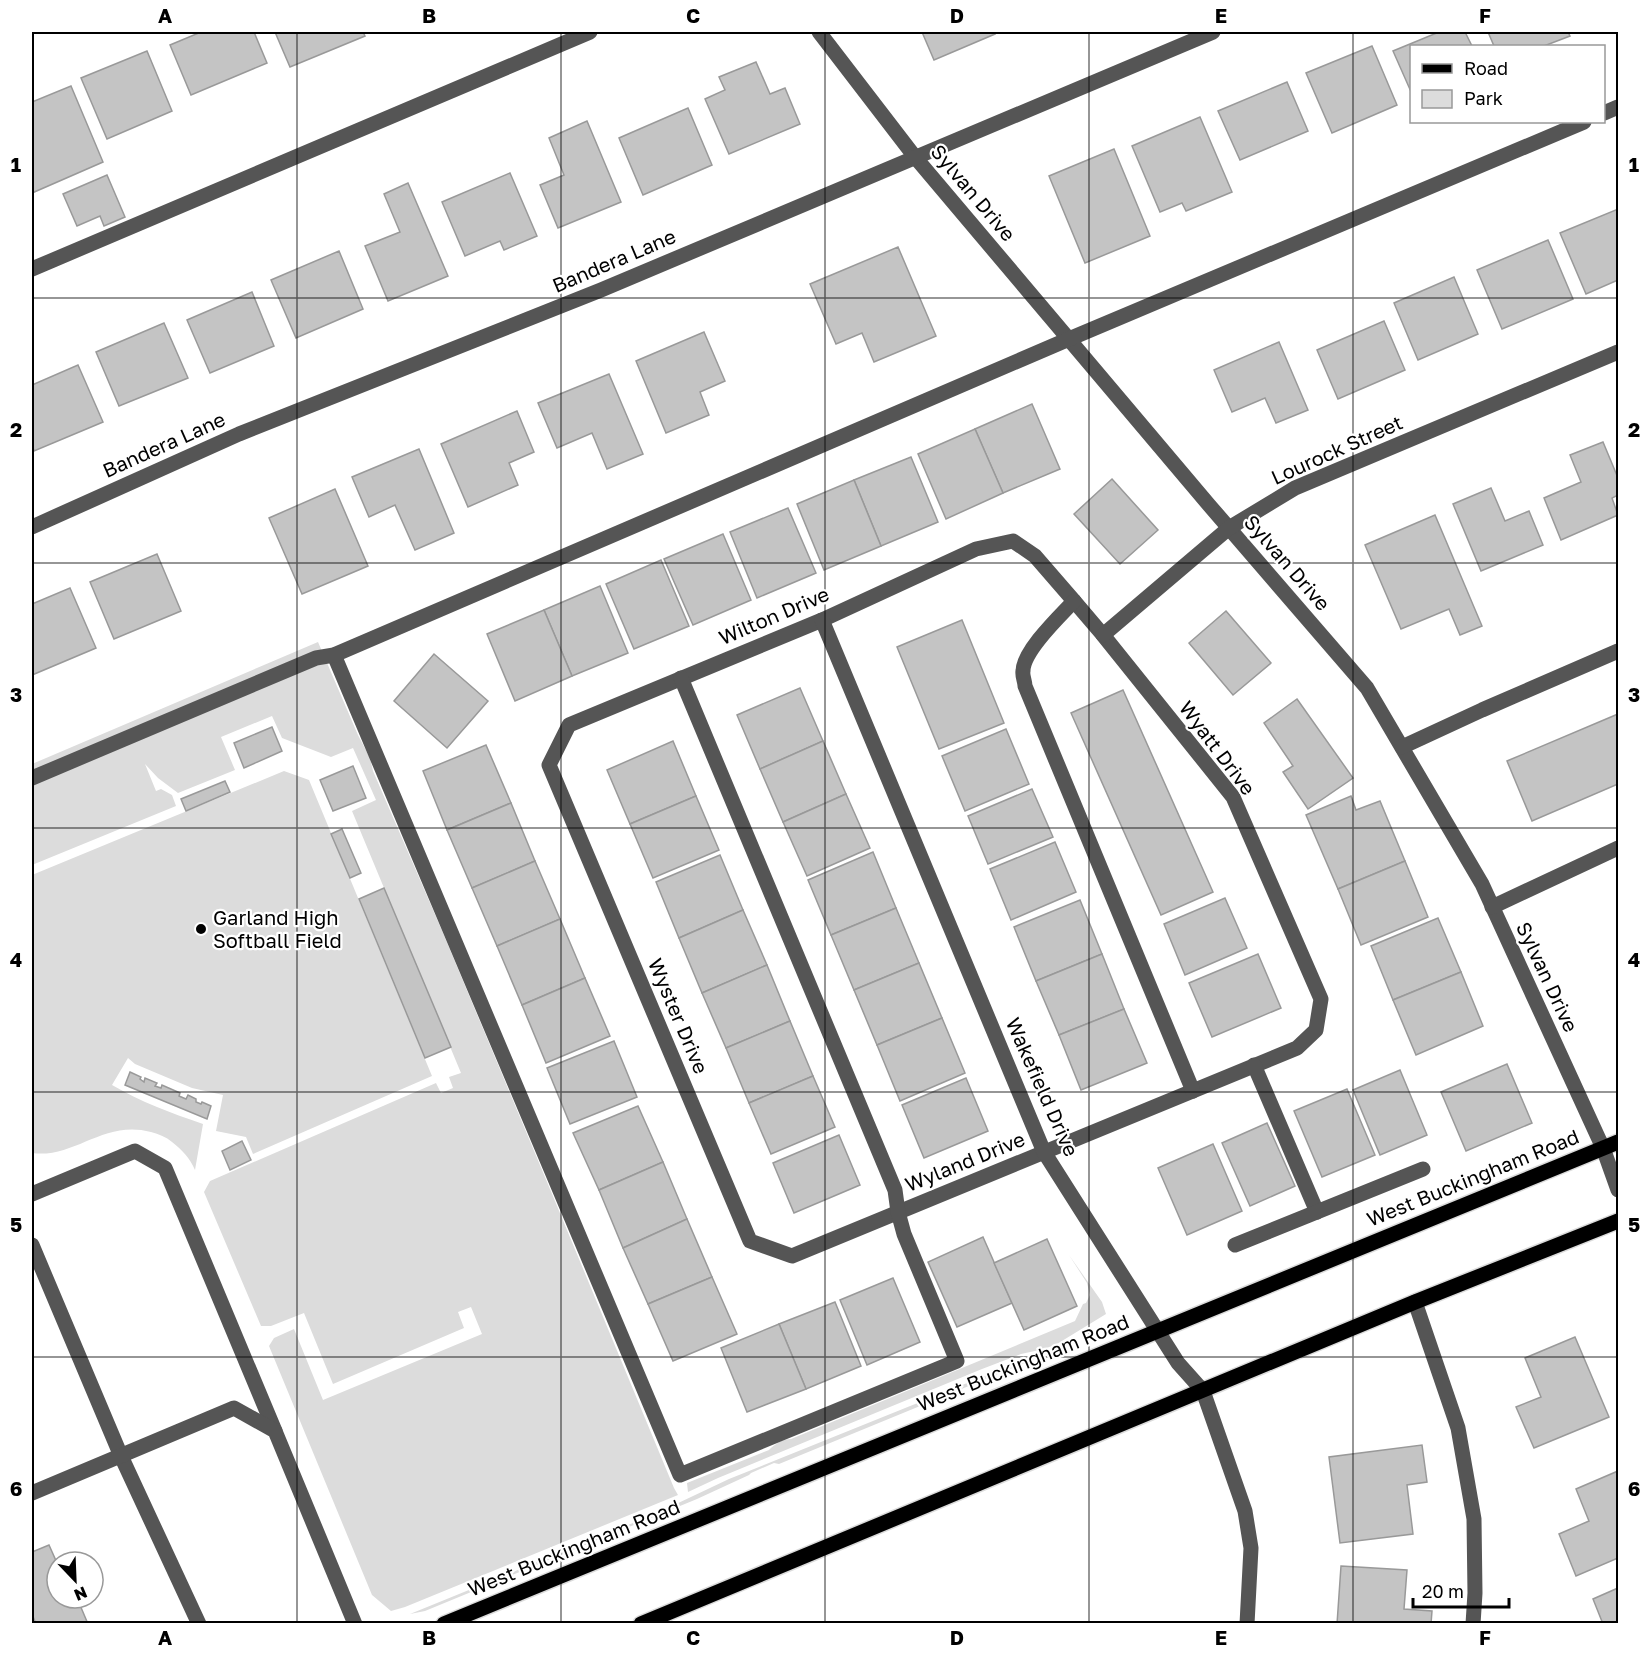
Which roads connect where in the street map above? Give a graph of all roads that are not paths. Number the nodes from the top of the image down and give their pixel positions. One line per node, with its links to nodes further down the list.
1 (590, 32): 6 (street)
2 (819, 32): 5 (street, Sylvan Drive)
3 (1213, 32): 5 (street, Bandera Lane)
4 (1582, 123): 7 (street)
5 (915, 157): 7 (street, Sylvan Drive); 9 (street, Bandera Lane)
6 (32, 269)
7 (1069, 339): 10 (street, Sylvan Drive); 16 (street)
8 (1618, 352): 10 (street, Lourock Street)
9 (32, 527)
10 (1229, 528): 14 (street, Lourock Street); 18 (street, Sylvan Drive)
11 (1035, 556): 12 (street, Wyatt Drive); 13 (street, Wilton Drive)
12 (1074, 601): 14 (street, Wyatt Drive); 25 (street)
13 (822, 620): 17 (street, Wilton Drive); 28 (street, Wakefield Drive)
14 (1103, 635): 23 (street, Wyatt Drive)
15 (1618, 651): 18 (street)
16 (334, 656): 20 (street); 32 (street)
17 (681, 678): 19 (street, Wilton Drive); 32 (street)
18 (1402, 747): 22 (street, Sylvan Drive)
19 (549, 765): 37 (street, Wyster Drive)
20 (32, 778)
21 (1618, 848): 22 (street)
22 (1492, 906): 27 (street, Sylvan Drive)
23 (1316, 1030): 24 (street, Wyland Drive)
24 (1254, 1065): 25 (street, Wyland Drive); 33 (street)
25 (1193, 1091): 28 (street, Wyland Drive)
26 (1618, 1142): 27 (main road, West Buckingham Road)
27 (1603, 1148): 30 (street, Sylvan Drive); 39 (main road, West Buckingham Road)
28 (1044, 1152): 32 (street, Wyland Drive); 39 (street, Wakefield Drive)
29 (1423, 1168): 33 (street)
30 (1618, 1190)
31 (32, 1194): 41 (street)
32 (898, 1212): 37 (street, Wyland Drive)
33 (1317, 1212): 36 (street)
34 (1618, 1221): 38 (main road)
35 (32, 1245): 42 (street)
36 (1235, 1245)
37 (792, 1256)
38 (1415, 1302): 40 (main road); 49 (street)
39 (1157, 1331): 40 (street, Wakefield Drive); 46 (main road, West Buckingham Road)
40 (1203, 1391): 47 (main road); 48 (street, Wakefield Drive)
41 (275, 1431): 42 (street); 45 (street)
42 (121, 1456): 43 (street); 44 (street)
43 (32, 1493)
44 (199, 1623)
45 (355, 1623)
46 (444, 1623)
47 (641, 1623)
48 (1247, 1623)
49 (1473, 1623)

